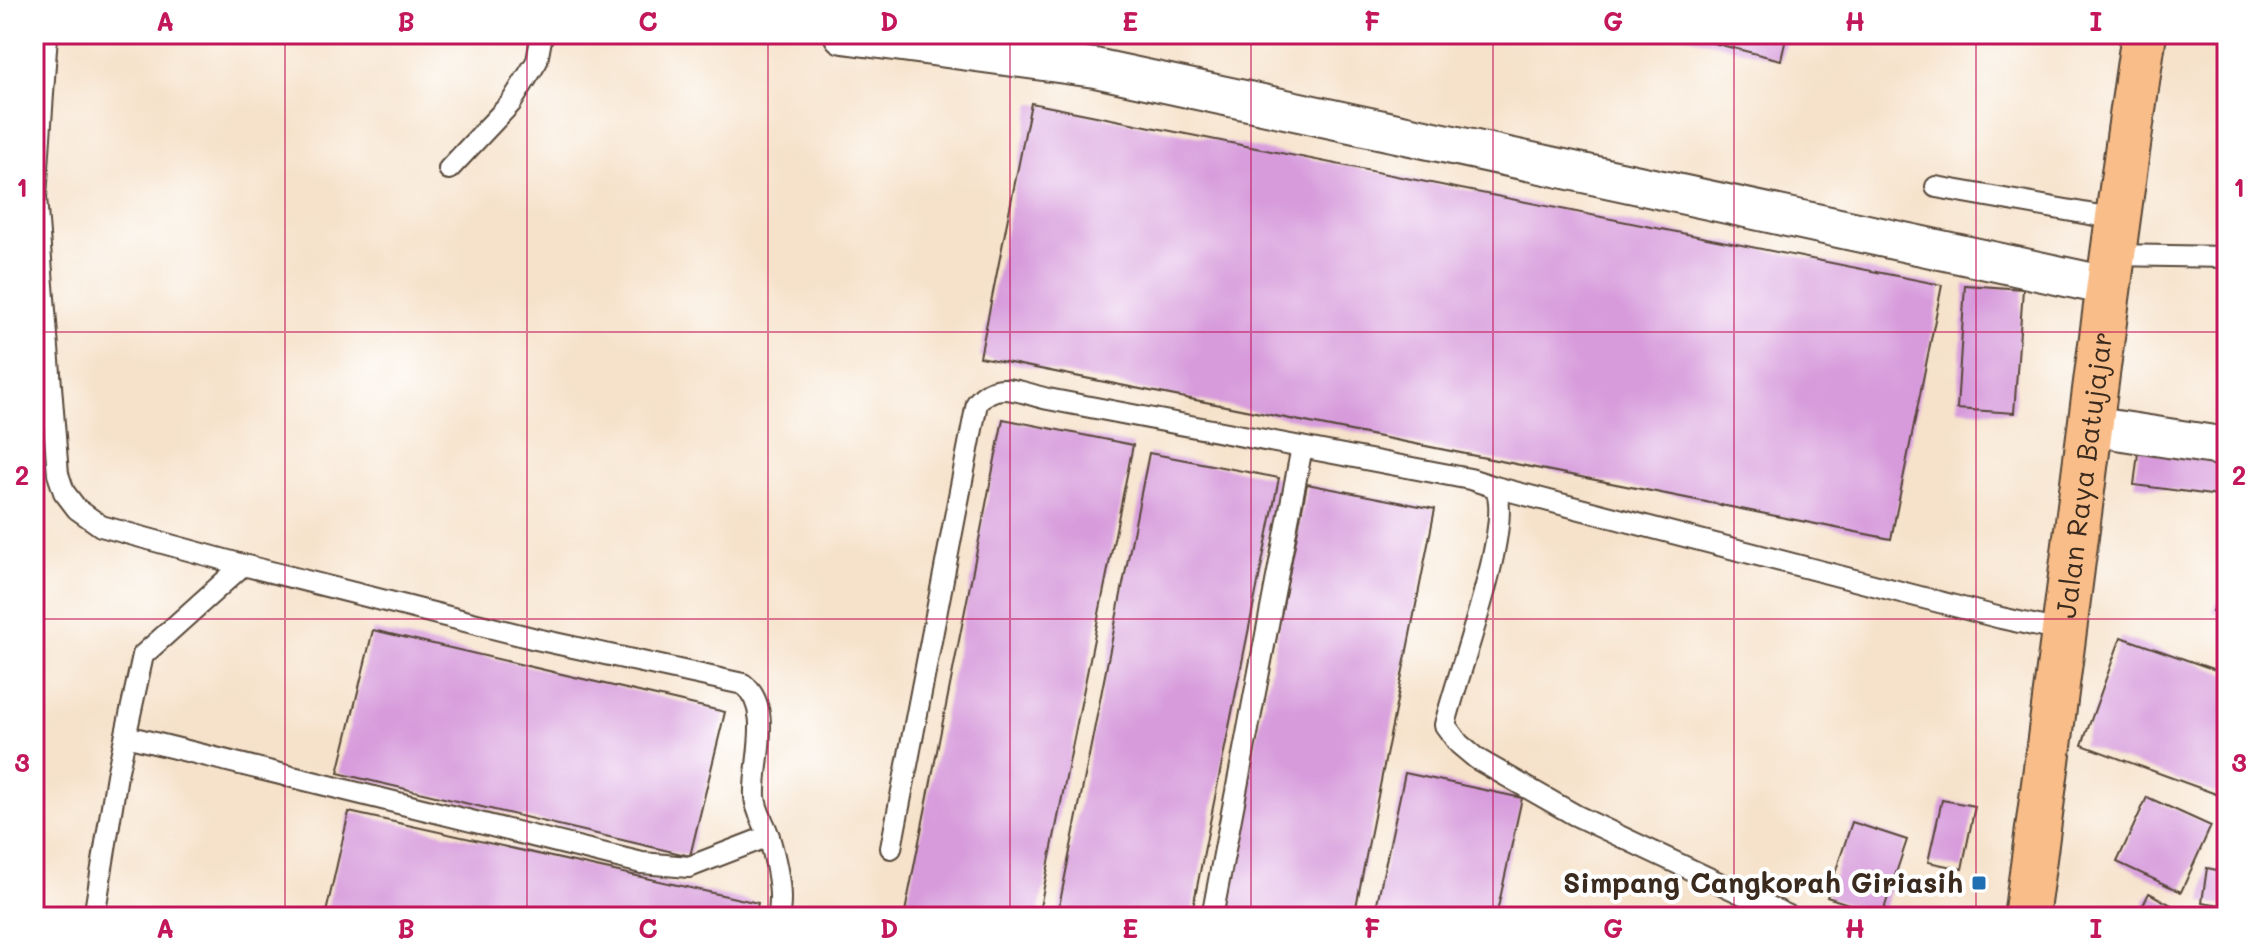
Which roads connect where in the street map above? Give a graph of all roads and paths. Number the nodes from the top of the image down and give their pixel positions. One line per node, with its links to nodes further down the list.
1 (47, 34): 13 (lane)
2 (542, 34): 5 (lane)
3 (843, 34): 7 (street)
4 (2144, 34): 7 (highway, Jalan Raya Batujajar)
5 (449, 169)
6 (1936, 187): 7 (lane)
7 (2112, 253): 8 (lane); 9 (highway, Jalan Raya Batujajar)
8 (2227, 257)
9 (2090, 426): 11 (street); 14 (highway, Jalan Raya Batujajar)
10 (1302, 447): 12 (lane); 17 (lane); 20 (lane)
11 (2227, 447)
12 (1495, 487): 14 (lane); 21 (lane)
13 (243, 565): 15 (lane); 16 (lane)
14 (2065, 632): 22 (highway, Jalan Raya Batujajar)
15 (126, 736): 16 (lane); 18 (lane)
16 (769, 836): 19 (lane)
17 (891, 848)
18 (94, 917)
19 (778, 917)
20 (1212, 917)
21 (1791, 917)
22 (2026, 917)

